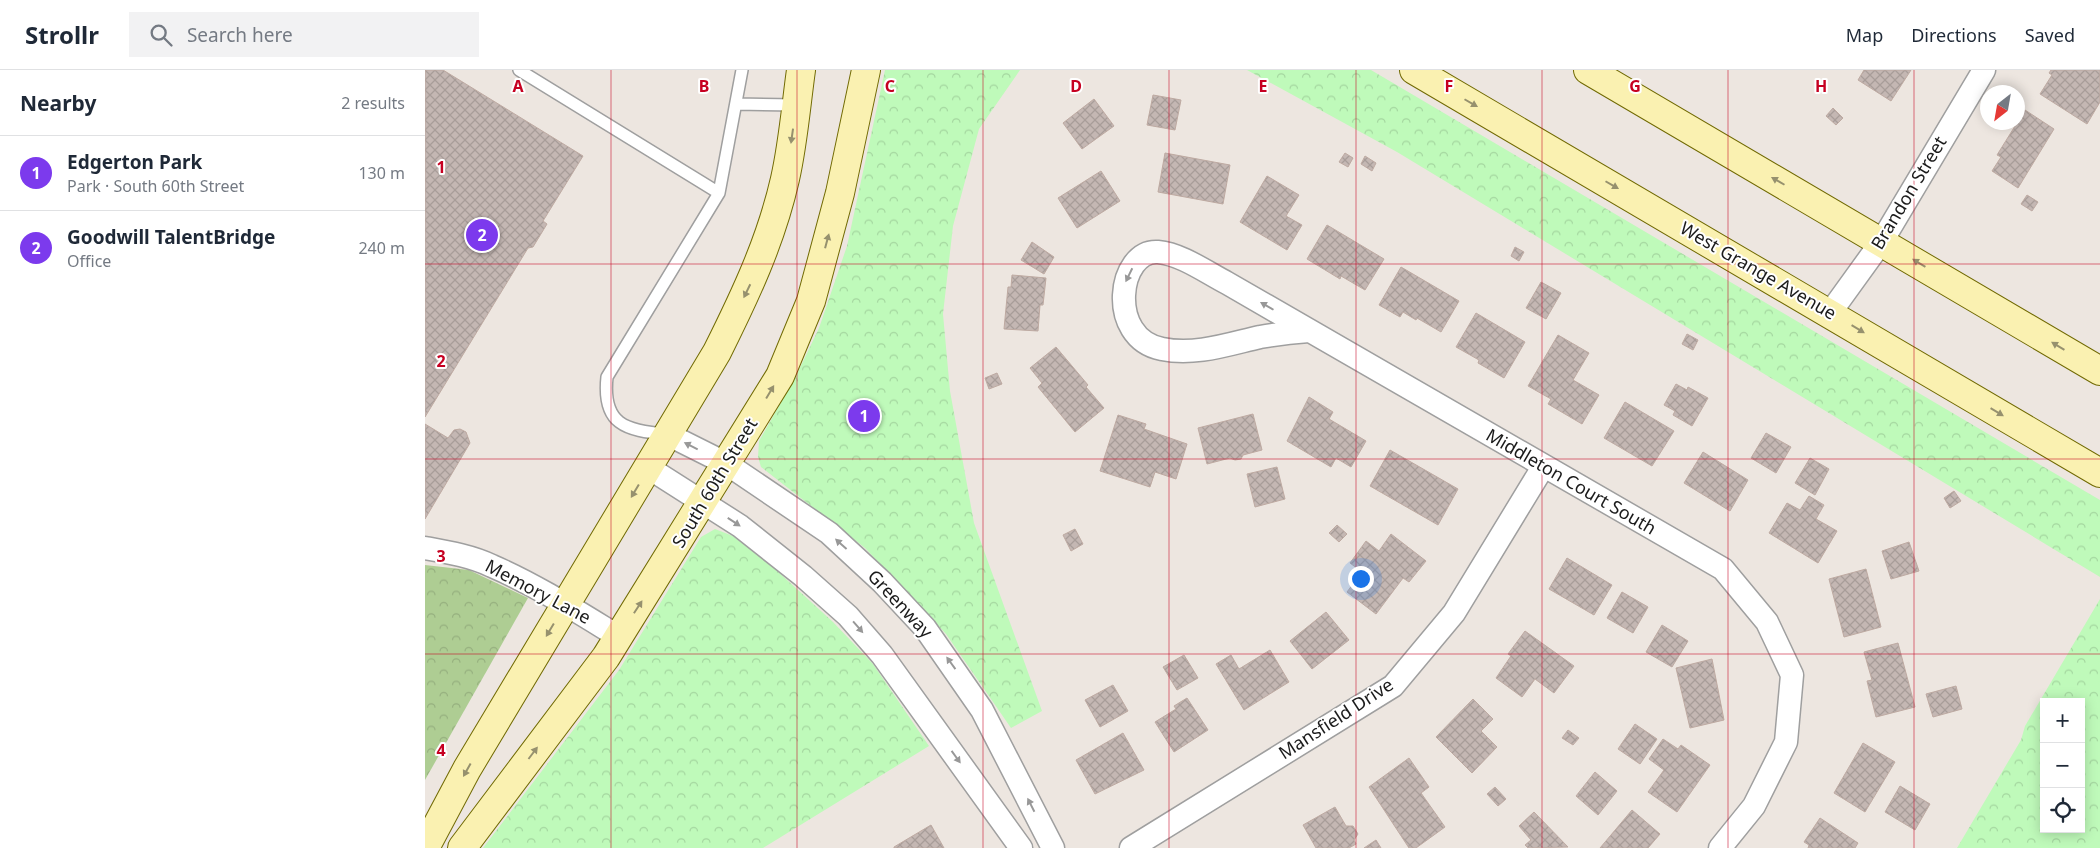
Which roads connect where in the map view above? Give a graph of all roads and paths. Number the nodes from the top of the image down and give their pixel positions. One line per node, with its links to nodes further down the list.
1 (519, 70): 10 (lane)
2 (742, 70): 8 (lane)
3 (801, 70): 9 (street)
4 (866, 70): 16 (street, South 60th Street, one-way to 4)
5 (1414, 70): 12 (street, West Grange Avenue, one-way to 12)
6 (1588, 70): 11 (street, one-way to 6)
7 (1984, 70): 11 (street, Brandon Street)
8 (736, 104): 9 (lane); 10 (lane)
9 (796, 105): 15 (street, one-way to 15)
10 (719, 193): 15 (lane)
11 (1881, 241): 12 (street, Brandon Street); 14 (street, one-way to 11)
12 (1830, 313): 19 (street, West Grange Avenue, one-way to 19)
13 (1309, 331): 13 (street, Middleton Court South, one-way to 13); 17 (street, Middleton Court South)
14 (2100, 371)
15 (669, 435): 16 (street, Greenway, one-way to 15); 18 (street)
16 (727, 464): 20 (street, South 60th Street); 27 (street, Greenway, one-way to 16)
17 (1543, 467): 28 (street, Mansfield Drive); 29 (street, Middleton Court South)
18 (649, 468): 20 (street); 22 (street, one-way to 22)
19 (2100, 473)
20 (704, 502): 23 (street, South 60th Street, one-way to 20); 26 (street, one-way to 26)
21 (425, 548): 22 (street, Memory Lane)
22 (566, 604): 23 (street, Memory Lane); 24 (street, one-way to 24)
23 (619, 637): 25 (street, South 60th Street, one-way to 23)
24 (425, 848)
25 (462, 848)
26 (1021, 848)
27 (1053, 848)
28 (1131, 848)
29 (1720, 848)

